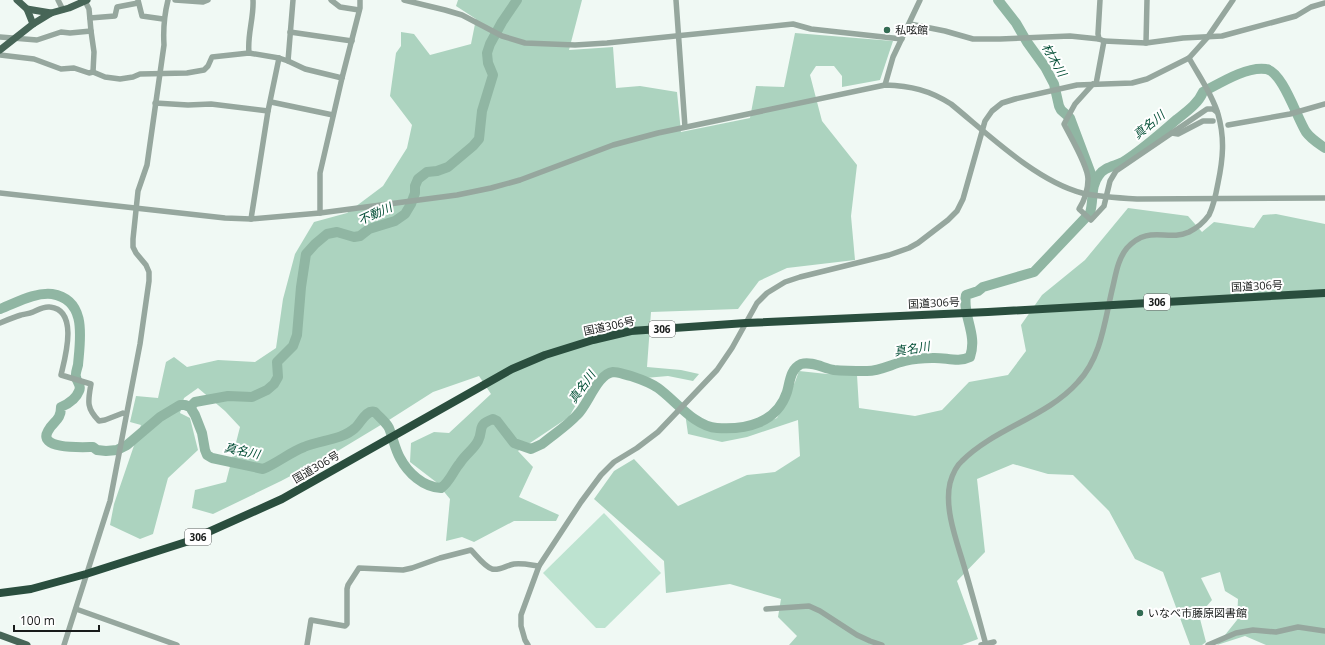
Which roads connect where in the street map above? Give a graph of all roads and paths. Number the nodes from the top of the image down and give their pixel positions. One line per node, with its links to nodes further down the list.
1 (17, 0): 19 (main road)
2 (58, 0): 20 (street)
3 (168, 0): 24 (street)
4 (175, 0): 5 (street)
5 (208, 0)
6 (253, 0): 38 (street)
7 (293, 0): 28 (street)
8 (330, 0): 21 (street)
9 (360, 0): 21 (street)
10 (404, 0): 30 (street)
11 (676, 0): 30 (street)
12 (920, 0): 26 (street)
13 (1100, 0): 35 (street)
14 (1147, 0): 36 (street)
15 (1233, 0): 32 (street)
16 (86, 1): 20 (main road); 23 (street)
17 (138, 1): 23 (street); 24 (street)
18 (1325, 2): 32 (street)
19 (27, 8): 22 (main road); 25 (main road)
20 (63, 10): 22 (main road)
21 (360, 10): 34 (street)
22 (51, 13): 25 (main road)
23 (90, 18): 27 (street)
24 (164, 19): 44 (street)
25 (33, 24): 31 (main road)
26 (910, 24): 33 (street); 35 (street)
27 (91, 31): 31 (street); 43 (street)
28 (290, 32): 34 (street); 42 (street)
29 (0, 37): 31 (street)
30 (679, 37): 33 (street); 56 (street)
31 (15, 38): 37 (main road)
32 (1207, 38): 36 (street); 41 (street)
33 (902, 39): 47 (street)
34 (352, 40): 45 (street)
35 (1101, 40): 36 (street); 46 (street)
36 (1146, 43)
37 (0, 50)
38 (249, 53): 40 (street); 44 (street)
39 (0, 55): 43 (street)
40 (279, 58): 42 (street); 48 (street)
41 (1189, 58): 46 (street); 52 (street)
42 (288, 61): 45 (street)
43 (93, 72): 44 (street)
44 (160, 73): 49 (street)
45 (342, 78): 53 (street)
46 (1094, 84): 57 (street); 58 (street)
47 (885, 85): 56 (street); 57 (street)
48 (271, 102): 51 (street); 53 (street)
49 (155, 103): 51 (street); 62 (street)
50 (1325, 104): 55 (street)
51 (268, 111): 64 (street)
52 (1217, 112): 58 (street); 61 (street)
53 (333, 115): 63 (street)
54 (1213, 121): 58 (street)
55 (1228, 125)
56 (685, 127): 63 (street)
57 (982, 129): 61 (street); 68 (street)
58 (1172, 133)
59 (0, 193): 62 (street)
60 (1325, 198): 61 (street)
61 (1215, 199): 66 (street)
62 (136, 208): 64 (street); 69 (street)
63 (320, 213): 64 (street)
64 (251, 219)
65 (1325, 293): 66 (highway, 国道306号 / 306)
66 (1108, 305): 68 (highway, 国道306号 / 306); 84 (street)
67 (0, 323): 69 (street)
68 (746, 323): 70 (street); 71 (highway, 国道306号 / 306)
69 (126, 414): 71 (street)
70 (539, 566): 81 (street); 82 (street)
71 (86, 574): 72 (highway, 国道306号 / 306); 73 (street)
72 (0, 593)
73 (76, 608): 79 (street); 80 (street)
74 (766, 609): 83 (street)
75 (1325, 631): 85 (street)
76 (0, 635): 78 (main road)
77 (994, 642): 84 (street)
78 (27, 645)
79 (64, 645)
80 (177, 645)
81 (307, 645)
82 (528, 645)
83 (882, 645)
84 (984, 645)
85 (1208, 645)

